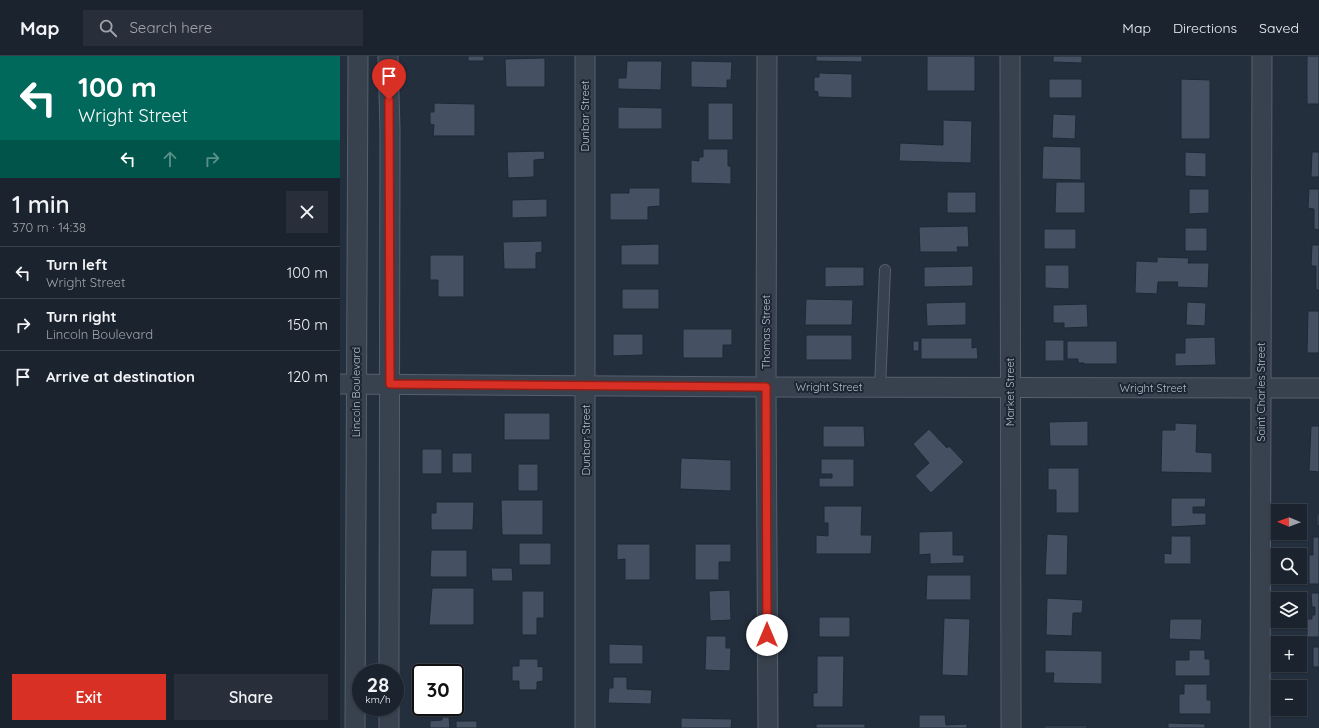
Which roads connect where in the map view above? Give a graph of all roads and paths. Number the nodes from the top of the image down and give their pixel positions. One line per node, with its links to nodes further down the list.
1 (358, 56): 8 (street, Lincoln Boulevard)
2 (388, 56): 9 (street)
3 (585, 56): 10 (street, Dunbar Street)
4 (767, 56): 11 (street, Thomas Street)
5 (1010, 56): 13 (street, Market Street)
6 (1262, 56): 14 (street, Saint Charles Street)
7 (885, 270): 12 (lane)
8 (348, 384): 9 (street, Wright Street); 18 (street, Lincoln Boulevard)
9 (390, 384): 10 (street, Wright Street); 16 (street)
10 (586, 386): 11 (street, Wright Street); 20 (street, Dunbar Street)
11 (766, 387): 12 (street, Wright Street); 21 (street, Thomas Street)
12 (880, 388): 13 (street, Wright Street)
13 (1010, 388): 14 (street, Wright Street); 22 (street, Market Street)
14 (1261, 388): 15 (street, Wright Street); 23 (street, Saint Charles Street)
15 (1319, 388)
16 (389, 664)
17 (389, 716): 19 (street)
18 (355, 728)
19 (389, 728)
20 (585, 728)
21 (768, 728)
22 (1011, 728)
23 (1260, 728)

